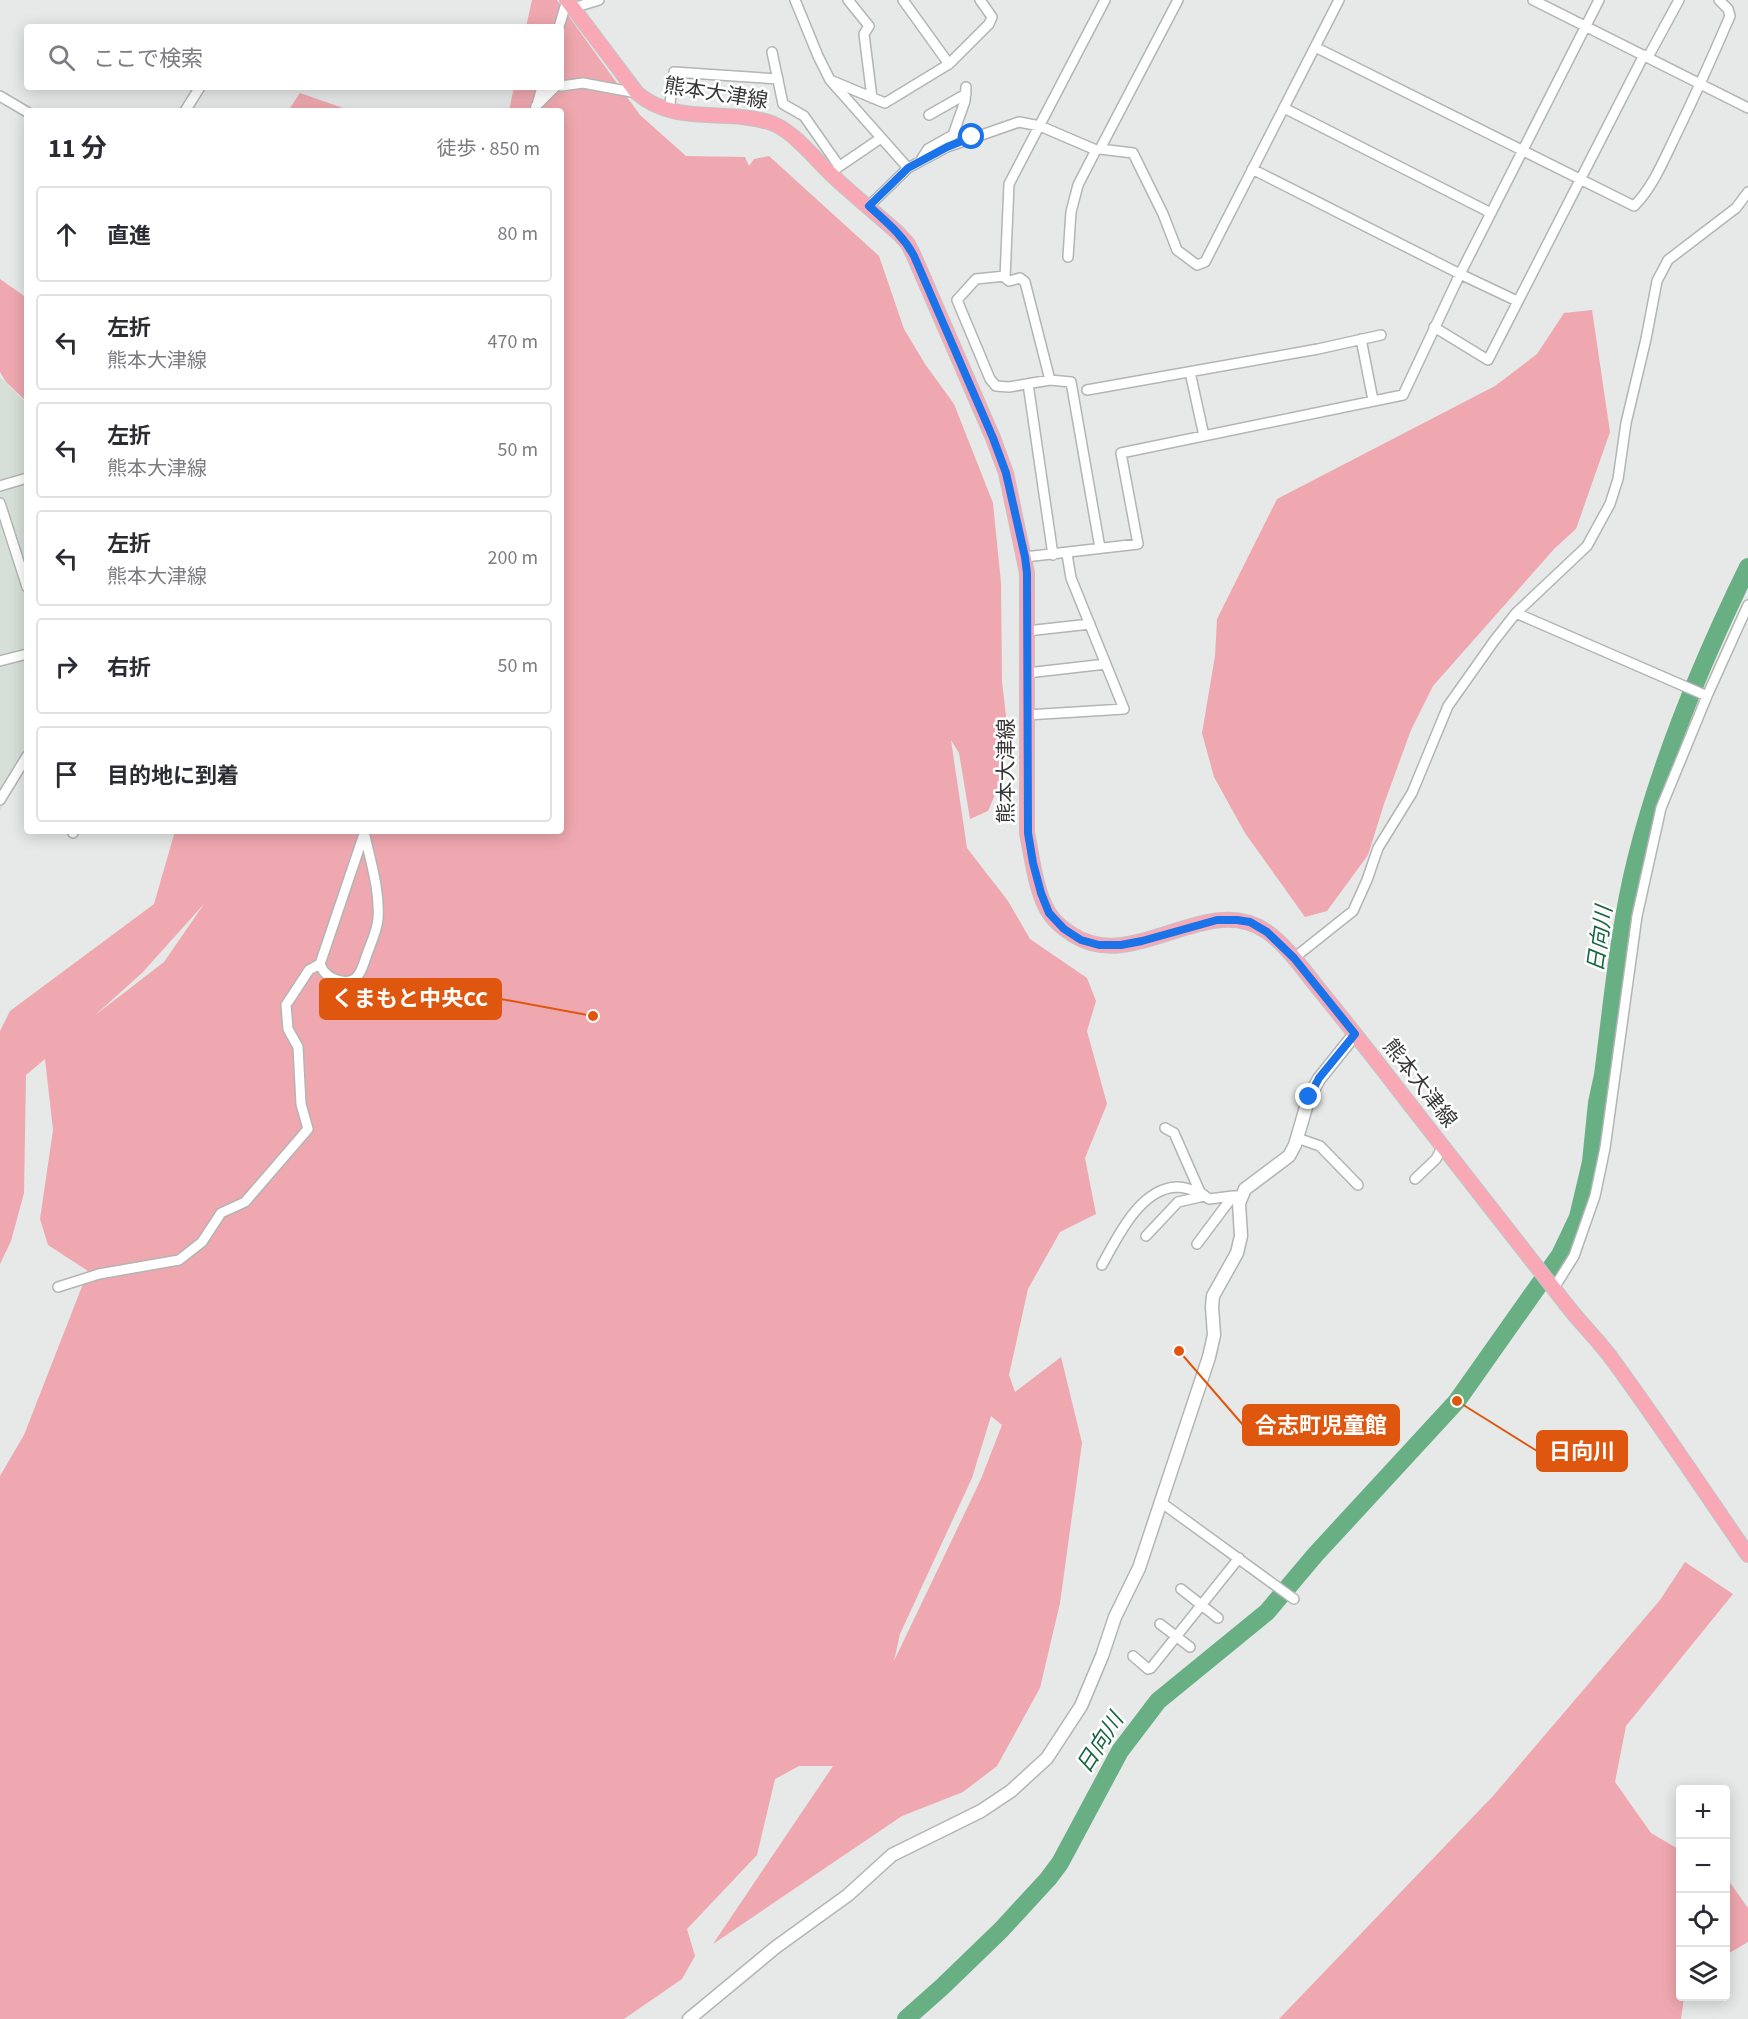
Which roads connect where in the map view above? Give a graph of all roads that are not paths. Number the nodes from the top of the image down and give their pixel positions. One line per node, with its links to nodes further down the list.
1 (599, 0): 13 (street)
2 (795, 0): 21 (street)
3 (848, 0): 29 (street)
4 (903, 0): 19 (street)
5 (980, 0): 19 (street)
6 (1105, 0): 38 (street)
7 (1178, 0): 40 (street)
8 (1339, 0): 16 (street)
9 (1599, 0): 15 (street)
10 (1679, 0): 18 (street)
11 (1719, 0): 22 (street)
12 (1536, 1): 15 (street)
13 (569, 3): 14 (street); 27 (main road, 熊本大津線)
14 (560, 24)
15 (1585, 26): 18 (street); 41 (street)
16 (1315, 47): 33 (street); 41 (street)
17 (772, 52): 20 (street)
18 (1646, 56): 22 (street); 46 (street)
19 (949, 64): 29 (street)
20 (778, 79): 36 (street); 45 (street)
21 (830, 80): 29 (street); 39 (street)
22 (1701, 84): 34 (street); 46 (street)
23 (564, 85): 27 (street)
24 (198, 90): 30 (street)
25 (541, 90): 31 (street)
26 (552, 90): 32 (street)
27 (637, 93): 36 (main road, 熊本大津線)
28 (0, 96): 35 (street)
29 (872, 98)
30 (187, 108)
31 (536, 108)
32 (537, 108)
33 (1284, 108): 44 (street); 49 (street)
34 (1748, 108)
35 (24, 110)
36 (669, 111): 45 (main road, 熊本大津線)
37 (929, 115): 42 (street)
38 (1040, 126): 40 (street); 42 (street); 52 (street)
39 (881, 138): 43 (street); 45 (street)
40 (1098, 149): 44 (street); 50 (street)
41 (1522, 151): 46 (street); 49 (street)
42 (920, 162): 43 (street)
43 (908, 168): 48 (street)
44 (1252, 169): 51 (street)
45 (834, 170): 48 (main road, 熊本大津線)
46 (1579, 180): 53 (street)
47 (1748, 192): 72 (street)
48 (869, 206): 69 (main road, 熊本大津線)
49 (1491, 213): 51 (street)
50 (1068, 257)
51 (1460, 274): 53 (street); 54 (street)
52 (1005, 276): 58 (street); 59 (street)
53 (1517, 301): 54 (street)
54 (1434, 327): 61 (street)
55 (1380, 335): 56 (street)
56 (1361, 339): 57 (street); 61 (street)
57 (1190, 372): 60 (street); 62 (street)
58 (1050, 380): 59 (street); 66 (street)
59 (1028, 384): 68 (street)
60 (1088, 390)
61 (1373, 400): 62 (street)
62 (1204, 436): 66 (street)
63 (24, 478): 64 (street)
64 (0, 486)
65 (0, 503): 70 (street)
66 (1100, 548): 67 (street)
67 (1067, 554): 68 (street); 73 (street)
68 (1053, 555): 69 (street)
69 (1025, 557): 74 (main road, 熊本大津線)
70 (24, 578)
71 (1748, 605): 79 (street)
72 (1516, 613): 79 (street); 85 (street)
73 (1090, 624): 74 (street); 77 (street)
74 (1027, 631): 78 (main road, 熊本大津線)
75 (24, 655): 76 (street)
76 (0, 662)
77 (1106, 664): 78 (street); 80 (street)
78 (1027, 673): 80 (main road, 熊本大津線)
79 (1707, 696): 98 (street)
80 (1027, 715): 85 (main road, 熊本大津線)
81 (24, 761): 82 (street)
82 (0, 800)
83 (364, 834): 86 (street)
84 (365, 834): 86 (street)
85 (1294, 958): 87 (main road, 熊本大津線)
86 (320, 964): 99 (street)
87 (1355, 1034): 89 (street); 90 (main road, 熊本大津線)
88 (1165, 1128): 93 (street)
89 (1298, 1138): 92 (street); 94 (street)
90 (1443, 1146): 91 (street); 98 (main road, 熊本大津線)
91 (1415, 1179)
92 (1358, 1185)
93 (1202, 1194): 94 (street); 95 (street); 97 (street)
94 (1238, 1196): 96 (street); 100 (street)
95 (1146, 1236)
96 (1197, 1244)
97 (1102, 1265)
98 (1551, 1285): 101 (main road, 熊本大津線)
99 (58, 1287)
100 (1162, 1503): 102 (street); 111 (street)
101 (1748, 1555)
102 (1239, 1558): 104 (street); 105 (street)
103 (1181, 1589): 105 (street)
104 (1294, 1599)
105 (1201, 1604): 106 (street); 108 (street)
106 (1218, 1618)
107 (1160, 1624): 108 (street)
108 (1175, 1636): 109 (street); 110 (street)
109 (1190, 1647)
110 (1133, 1656)
111 (689, 2019)

